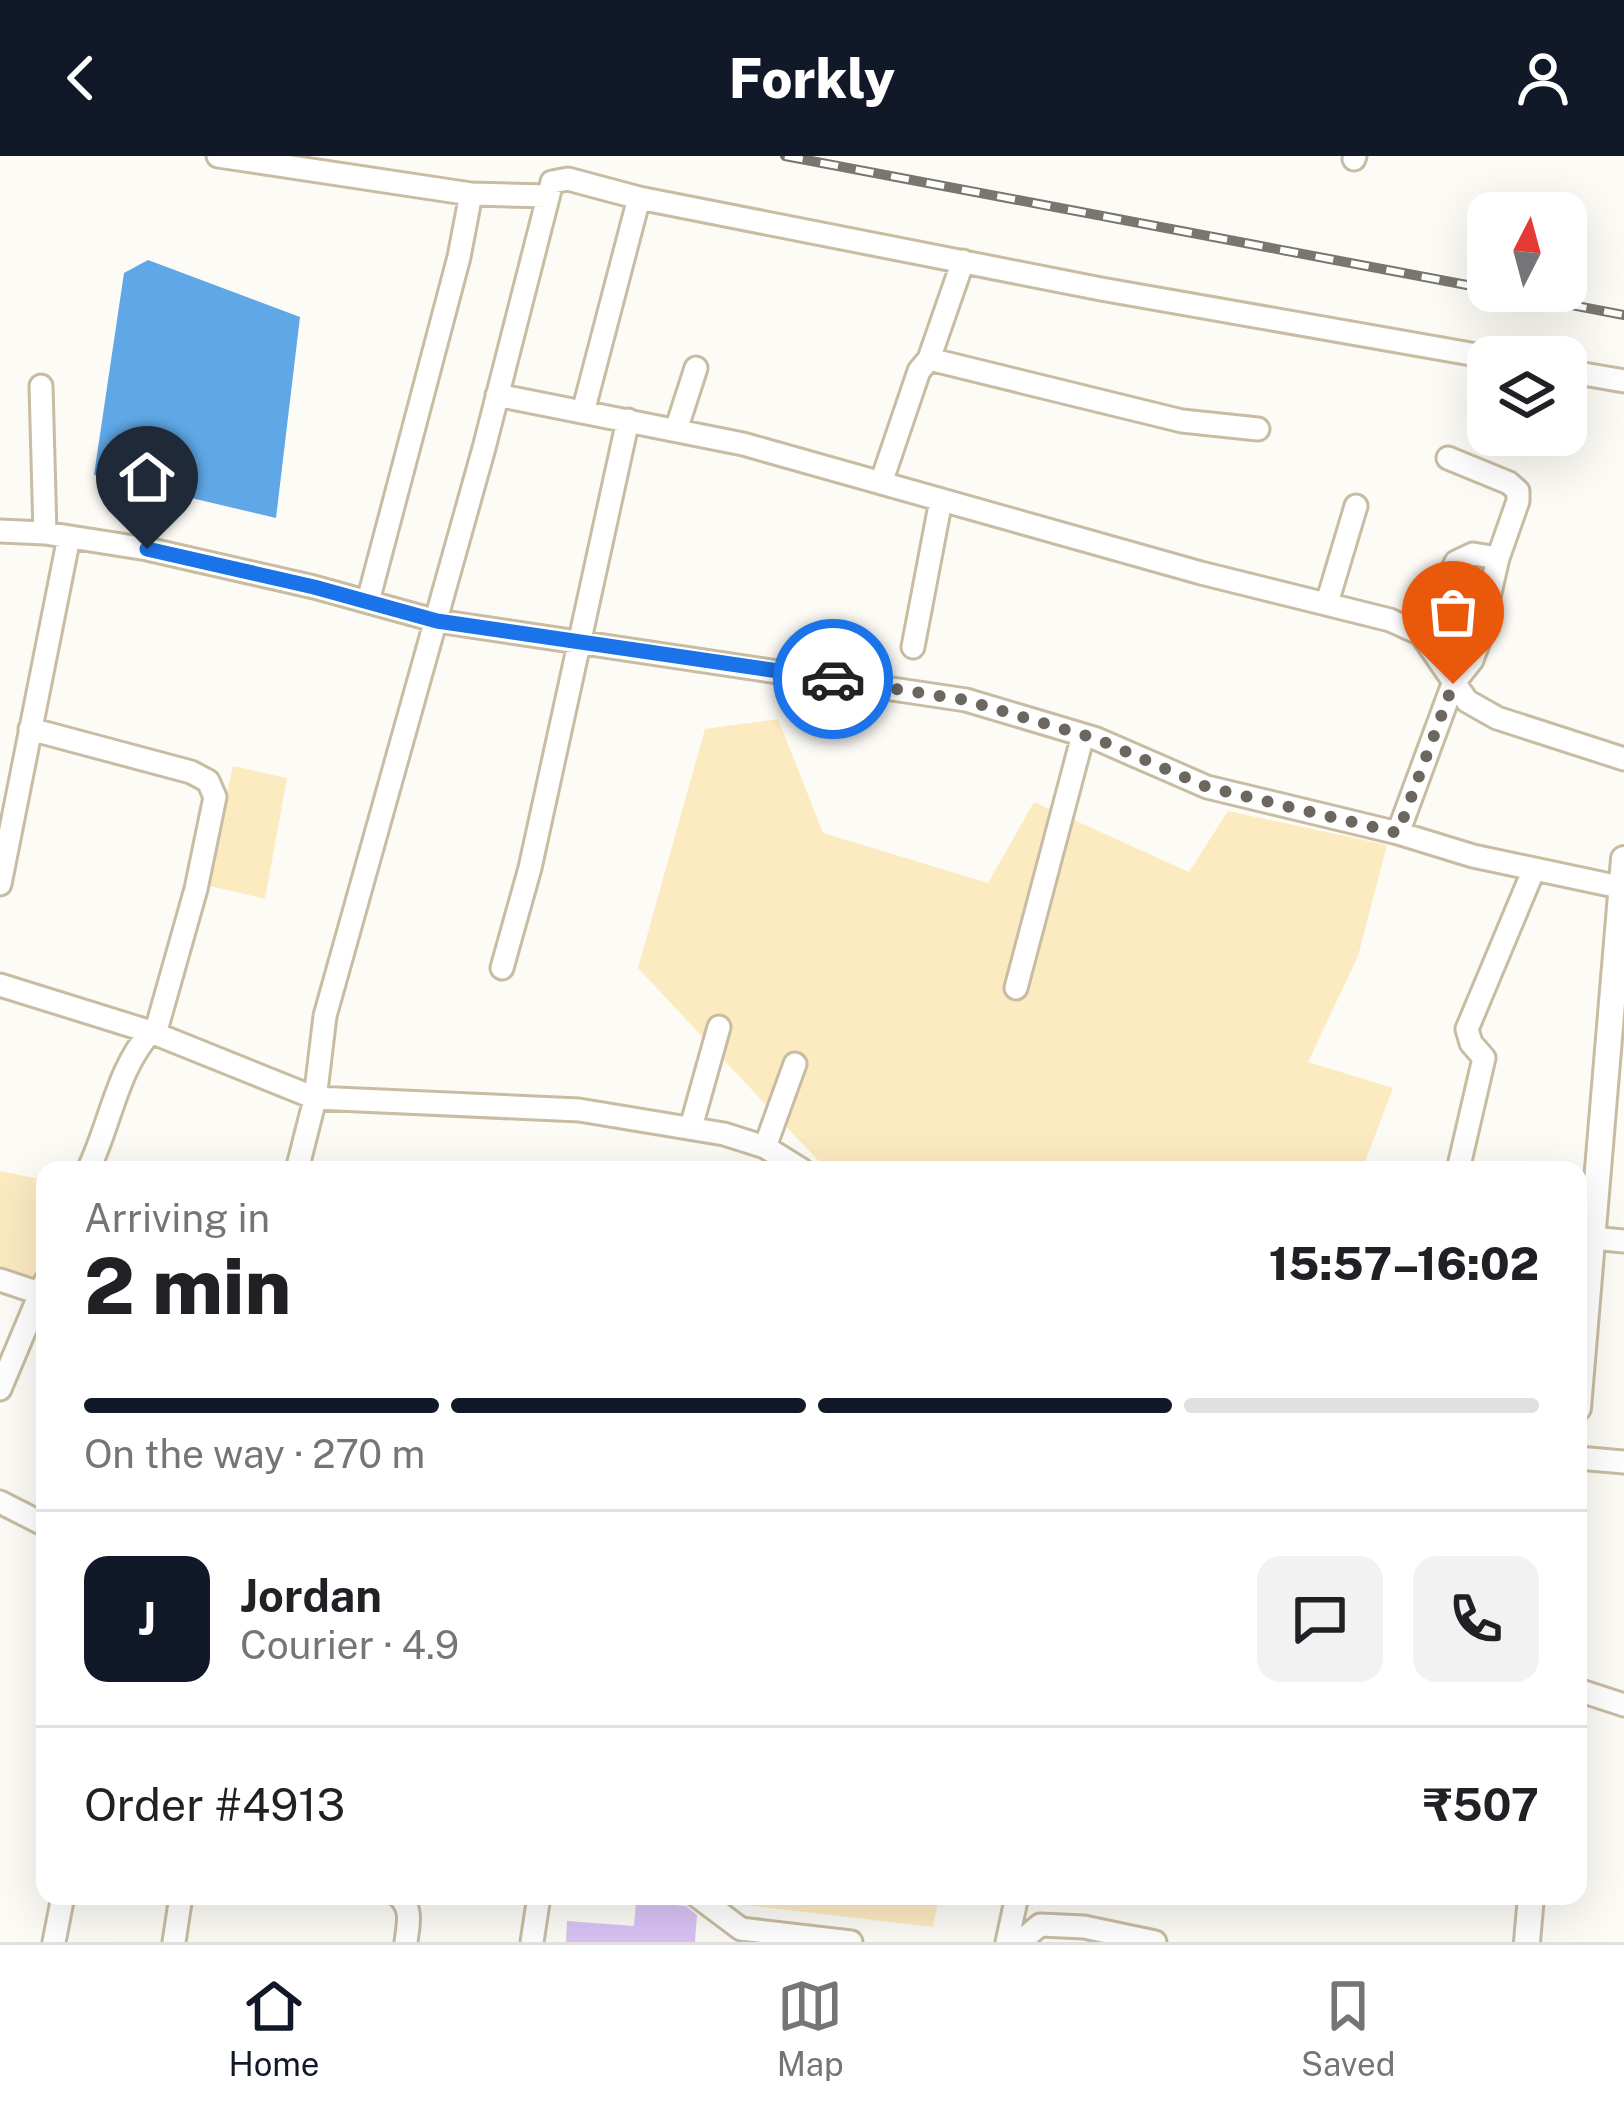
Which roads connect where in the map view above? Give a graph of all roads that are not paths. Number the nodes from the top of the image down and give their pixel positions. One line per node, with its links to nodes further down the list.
1 (218, 156): 2 (street)
2 (298, 161): 3 (street)
3 (471, 194): 4 (street); 26 (street)
4 (546, 196): 5 (street); 13 (street)
5 (640, 197): 6 (street); 14 (street)
6 (963, 262): 7 (street); 8 (street)
7 (1467, 353)
8 (929, 359): 16 (street); 19 (street)
9 (696, 368): 17 (street)
10 (1587, 375): 11 (street)
11 (1624, 381)
12 (41, 386): 23 (street)
13 (497, 395): 14 (street); 28 (street)
14 (583, 412): 15 (street)
15 (628, 420): 17 (street); 30 (street)
16 (1258, 429)
17 (676, 430): 19 (street)
18 (1448, 458): 25 (street)
19 (881, 483): 20 (street)
20 (941, 500): 27 (street); 31 (street)
21 (1356, 506): 27 (street)
22 (0, 531): 23 (street)
23 (45, 533): 24 (street)
24 (69, 537): 26 (street); 33 (street)
25 (1498, 558): 29 (street); 32 (street)
26 (368, 601): 28 (street)
27 (1328, 603): 29 (street)
28 (437, 621): 30 (street); 48 (street)
29 (1421, 634): 32 (street)
30 (578, 643): 34 (street); 42 (street)
31 (913, 647)
32 (1453, 684): 35 (street); 36 (street)
33 (30, 729): 37 (street); 46 (street)
34 (1083, 735): 36 (street); 44 (street)
35 (1624, 759)
36 (1398, 833): 39 (street)
37 (4, 842): 40 (street)
38 (1624, 859): 41 (main road)
39 (1534, 868): 41 (street); 54 (street)
40 (0, 884)
41 (1623, 887): 55 (main road)
42 (502, 968)
43 (0, 986): 46 (street)
44 (1016, 988)
45 (719, 1027): 49 (street)
46 (153, 1033): 48 (street); 51 (street)
47 (795, 1064): 50 (street)
48 (315, 1098): 49 (street); 52 (street)
49 (691, 1127): 50 (street)
50 (765, 1148): 53 (street)
51 (93, 1161)
52 (299, 1161)
53 (787, 1161)
54 (1460, 1161)
55 (1592, 1238): 56 (street); 59 (main road)
56 (1624, 1241)
57 (0, 1280): 58 (street)
58 (36, 1288)
59 (1587, 1290)
60 (36, 1308): 61 (street)
61 (0, 1389)
62 (1587, 1458): 63 (street)
63 (1624, 1462)
64 (0, 1502): 65 (street)
65 (36, 1520)
66 (1587, 1693): 67 (street)
67 (1624, 1705)
68 (61, 1905): 75 (street)
69 (180, 1905): 76 (street)
70 (407, 1905): 77 (street)
71 (538, 1905): 78 (street)
72 (709, 1905): 79 (street)
73 (1015, 1905): 80 (street)
74 (1530, 1905): 83 (main road)
75 (53, 1942)
76 (174, 1942)
77 (406, 1942)
78 (532, 1942)
79 (850, 1942)
80 (1007, 1942)
81 (1020, 1942): 82 (street)
82 (1155, 1942)
83 (1527, 1942)

